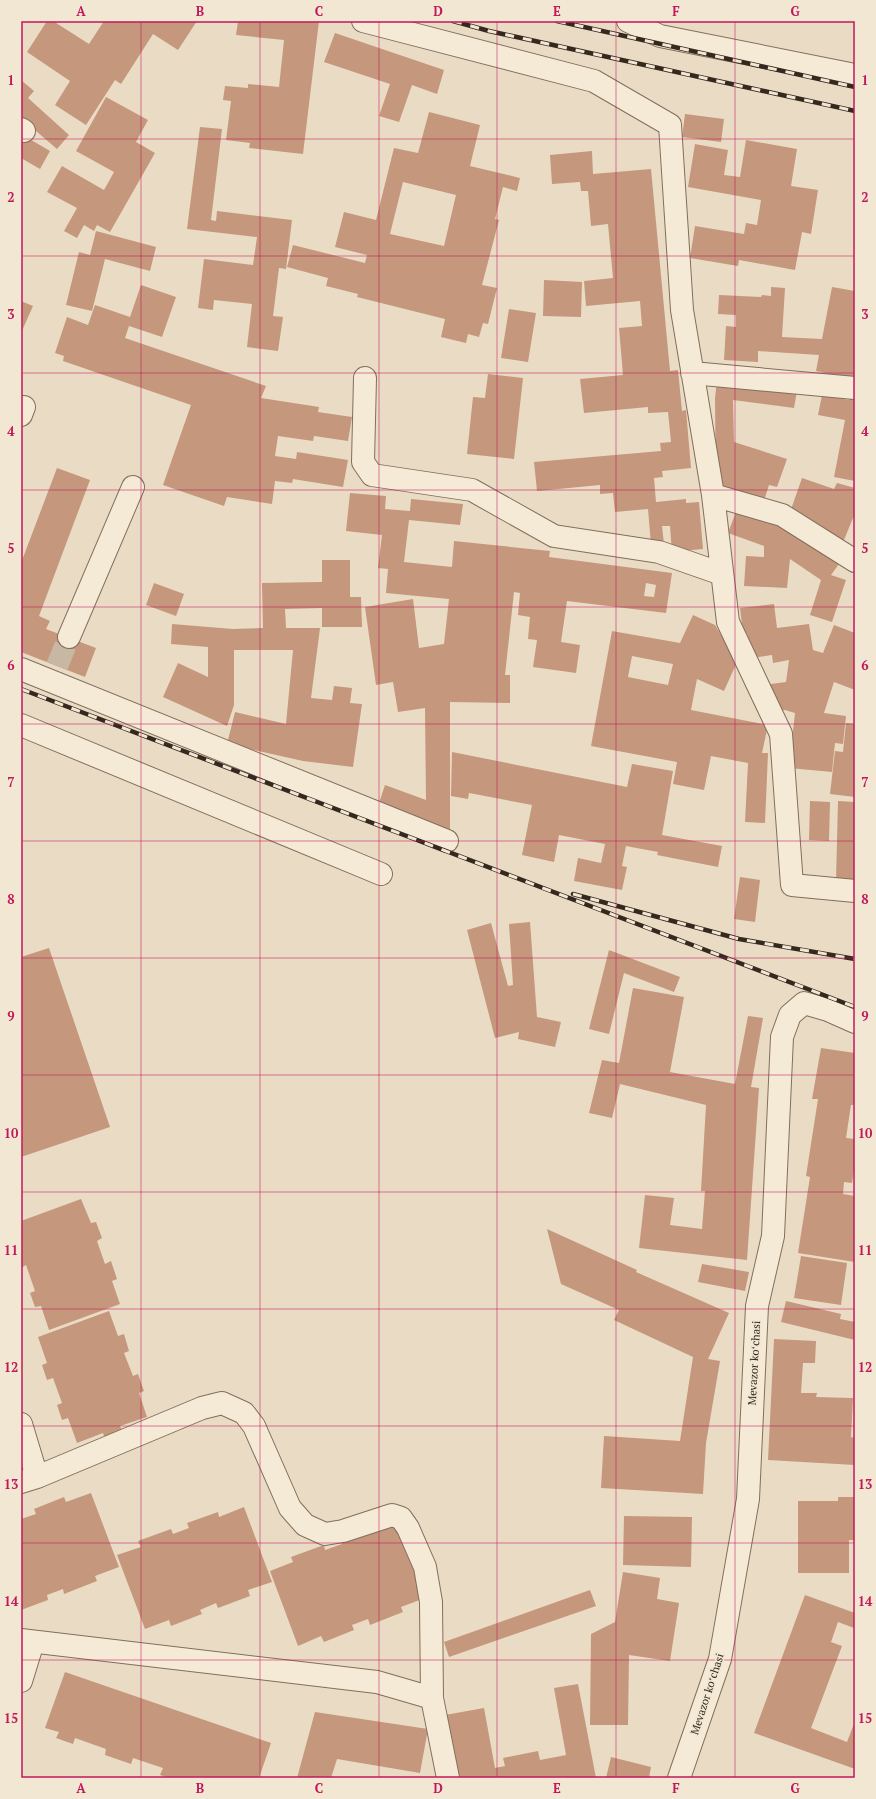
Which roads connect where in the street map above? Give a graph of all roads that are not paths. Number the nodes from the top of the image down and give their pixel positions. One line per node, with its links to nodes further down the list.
1 (362, 21): 4 (street)
2 (628, 21): 3 (street)
3 (855, 76)
4 (692, 373): 6 (street); 8 (street)
5 (365, 378): 10 (street)
6 (855, 388)
7 (133, 487): 11 (street)
8 (713, 495): 9 (street); 10 (street)
9 (855, 561)
10 (722, 574): 16 (street)
11 (69, 638)
12 (21, 669): 14 (street)
13 (21, 725): 15 (street)
14 (447, 841)
15 (382, 874)
16 (855, 891)
17 (855, 1022): 24 (street, Mevazor koʻchasi)
18 (21, 1424): 19 (street)
19 (29, 1479): 22 (street)
20 (27, 1641): 21 (street); 22 (street)
21 (21, 1681)
22 (432, 1698): 23 (street)
23 (448, 1778)
24 (679, 1778)

